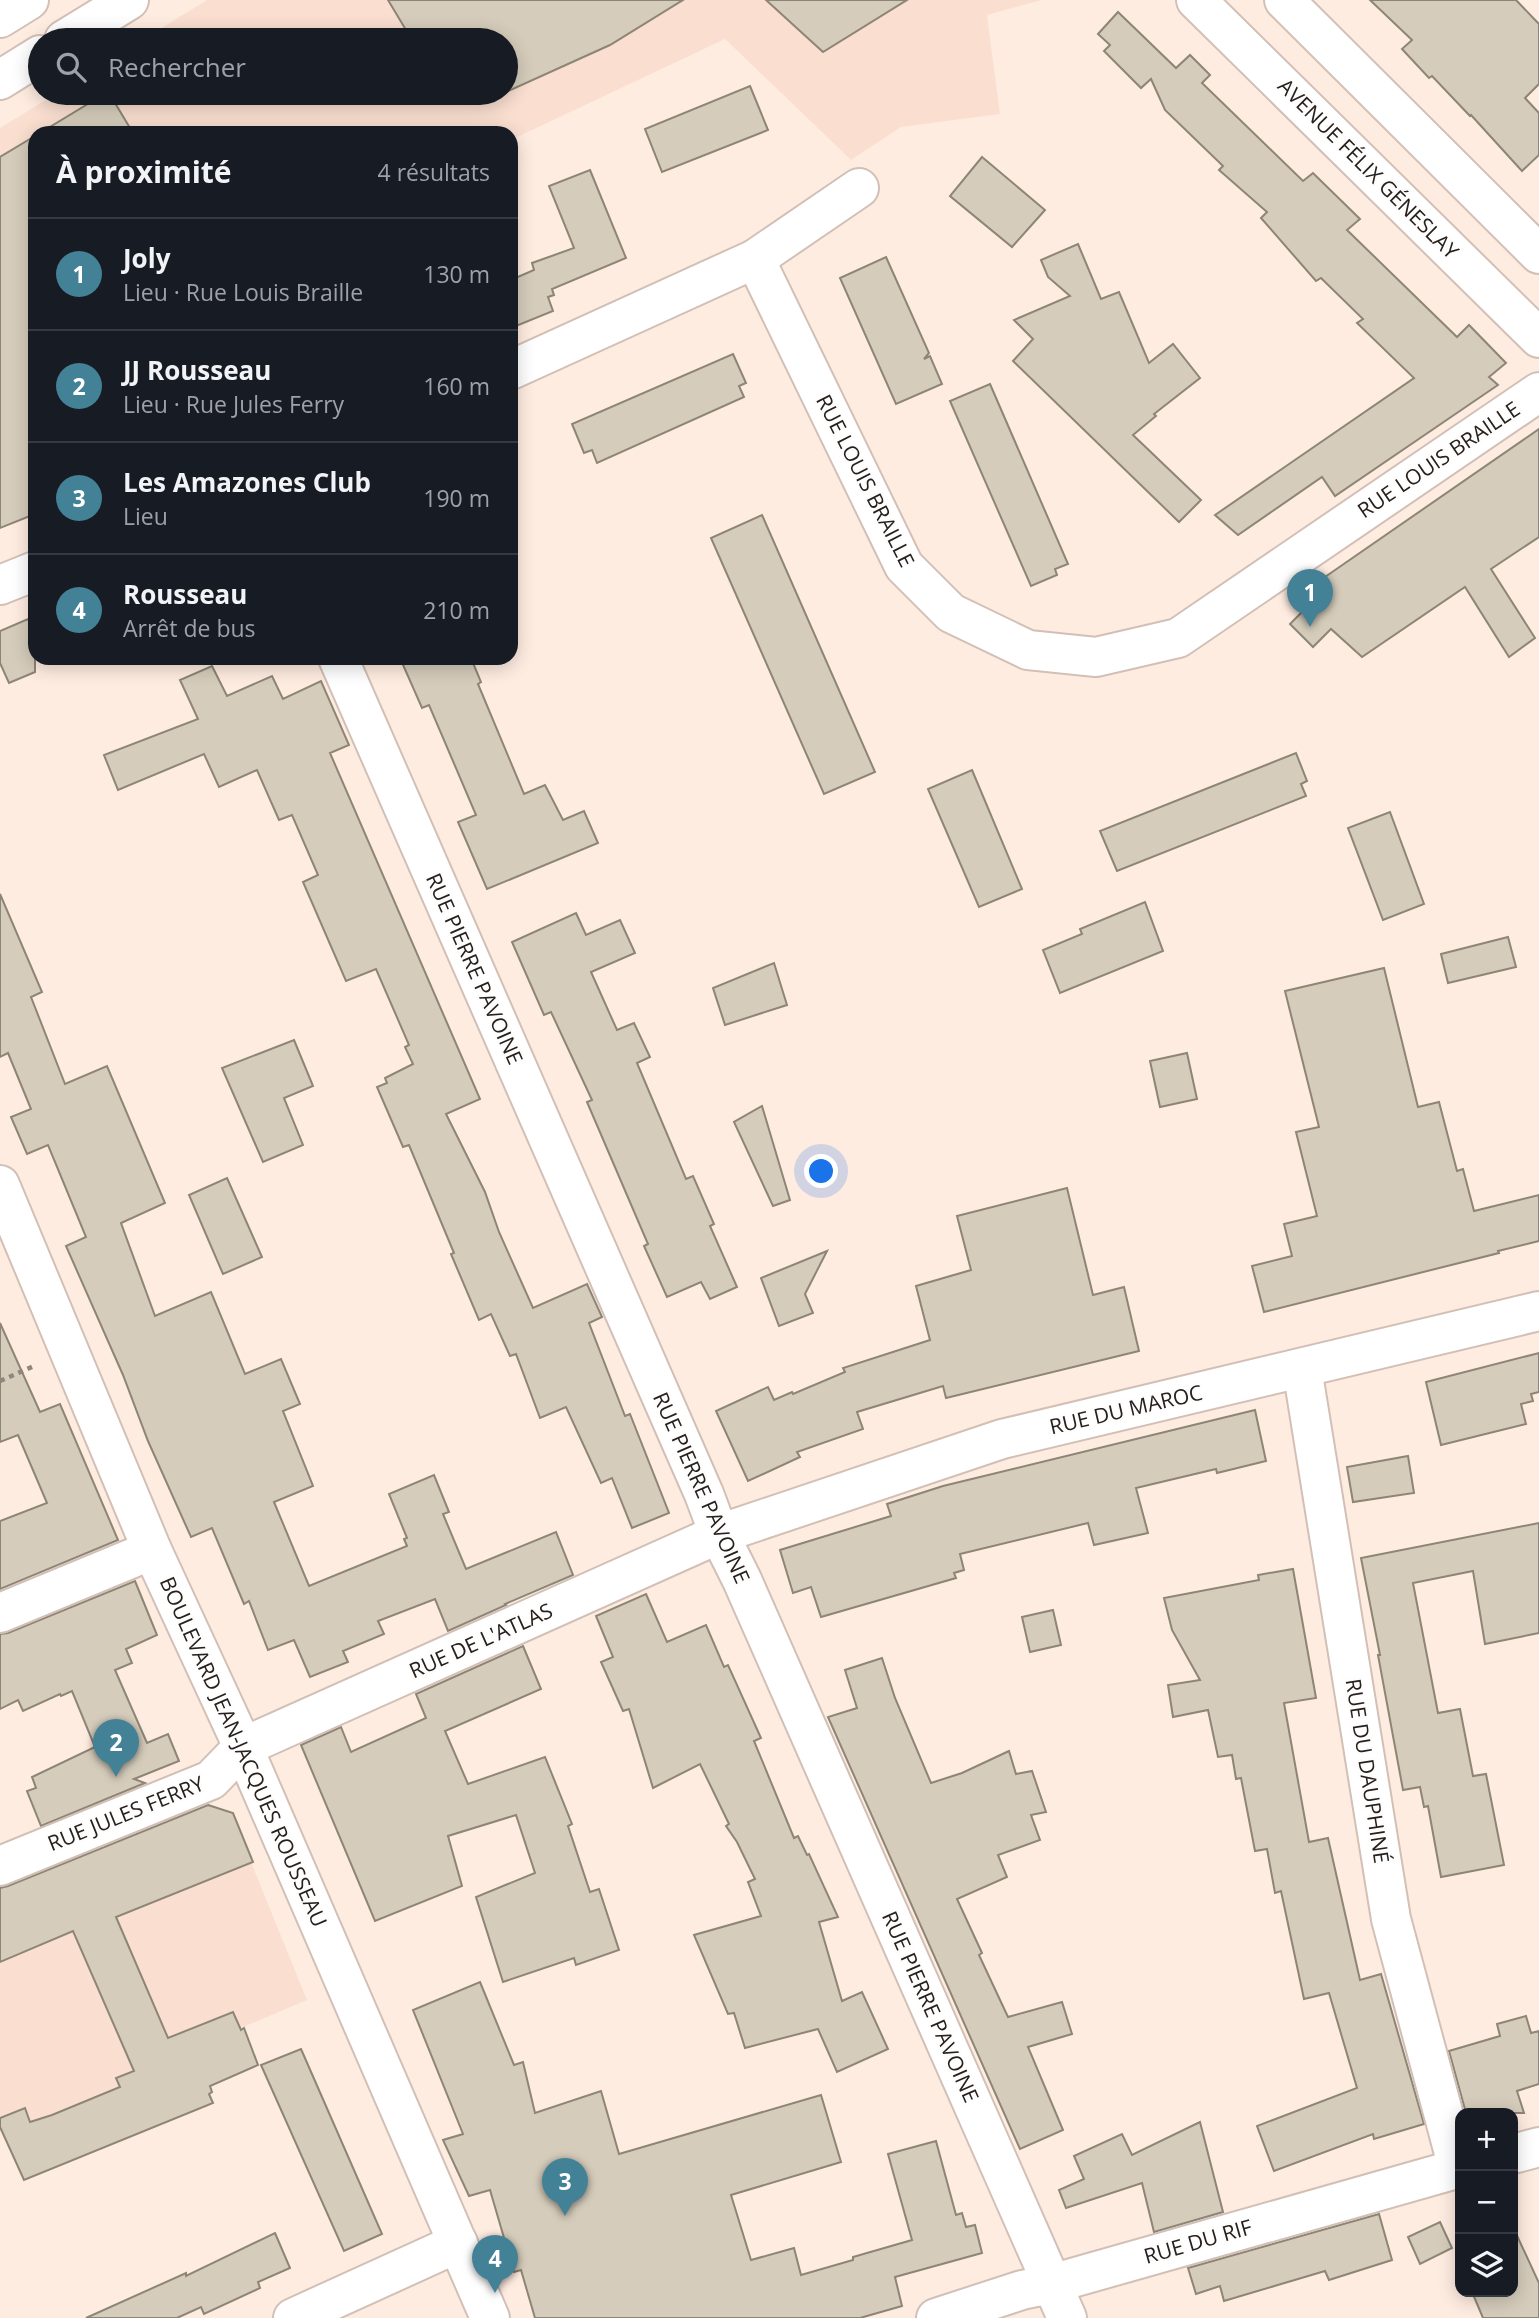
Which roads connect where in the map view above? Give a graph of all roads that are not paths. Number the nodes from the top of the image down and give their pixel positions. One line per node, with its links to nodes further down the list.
1 (29, 0): 5 (street)
2 (129, 0): 6 (street)
3 (1196, 0): 10 (street, AVENUE FÉLIX GÉNESLAY)
4 (1284, 0): 8 (street)
5 (0, 18)
6 (84, 28)
7 (859, 188): 9 (street)
8 (1539, 254)
9 (755, 259): 11 (street); 12 (street, RUE LOUIS BRAILLE)
10 (1539, 338)
11 (518, 367)
12 (1539, 392)
13 (28, 574): 14 (street)
14 (0, 585)
15 (341, 665): 19 (street, RUE PIERRE PAVOINE)
16 (0, 1185): 20 (street, BOULEVARD JEAN-JACQUES ROUSSEAU)
17 (1539, 1311): 18 (street, RUE DU MAROC)
18 (1302, 1368): 19 (street, RUE DU MAROC); 25 (street, RUE DU DAUPHINÉ)
19 (719, 1534): 22 (street, RUE DE L'ATLAS); 29 (street, RUE PIERRE PAVOINE)
20 (152, 1550): 21 (street); 22 (street, BOULEVARD JEAN-JACQUES ROUSSEAU)
21 (0, 1613)
22 (243, 1747): 23 (street, RUE JULES FERRY); 28 (street, BOULEVARD JEAN-JACQUES ROUSSEAU)
23 (0, 1866)
24 (1539, 2147): 26 (street)
25 (1455, 2153)
26 (1518, 2153)
27 (1455, 2169): 29 (street, RUE DU RIF)
28 (458, 2243): 30 (street); 31 (street, BOULEVARD JEAN-JACQUES ROUSSEAU)
29 (1059, 2301): 32 (street, RUE DU RIF)
30 (293, 2318)
31 (490, 2318)
32 (936, 2318)

